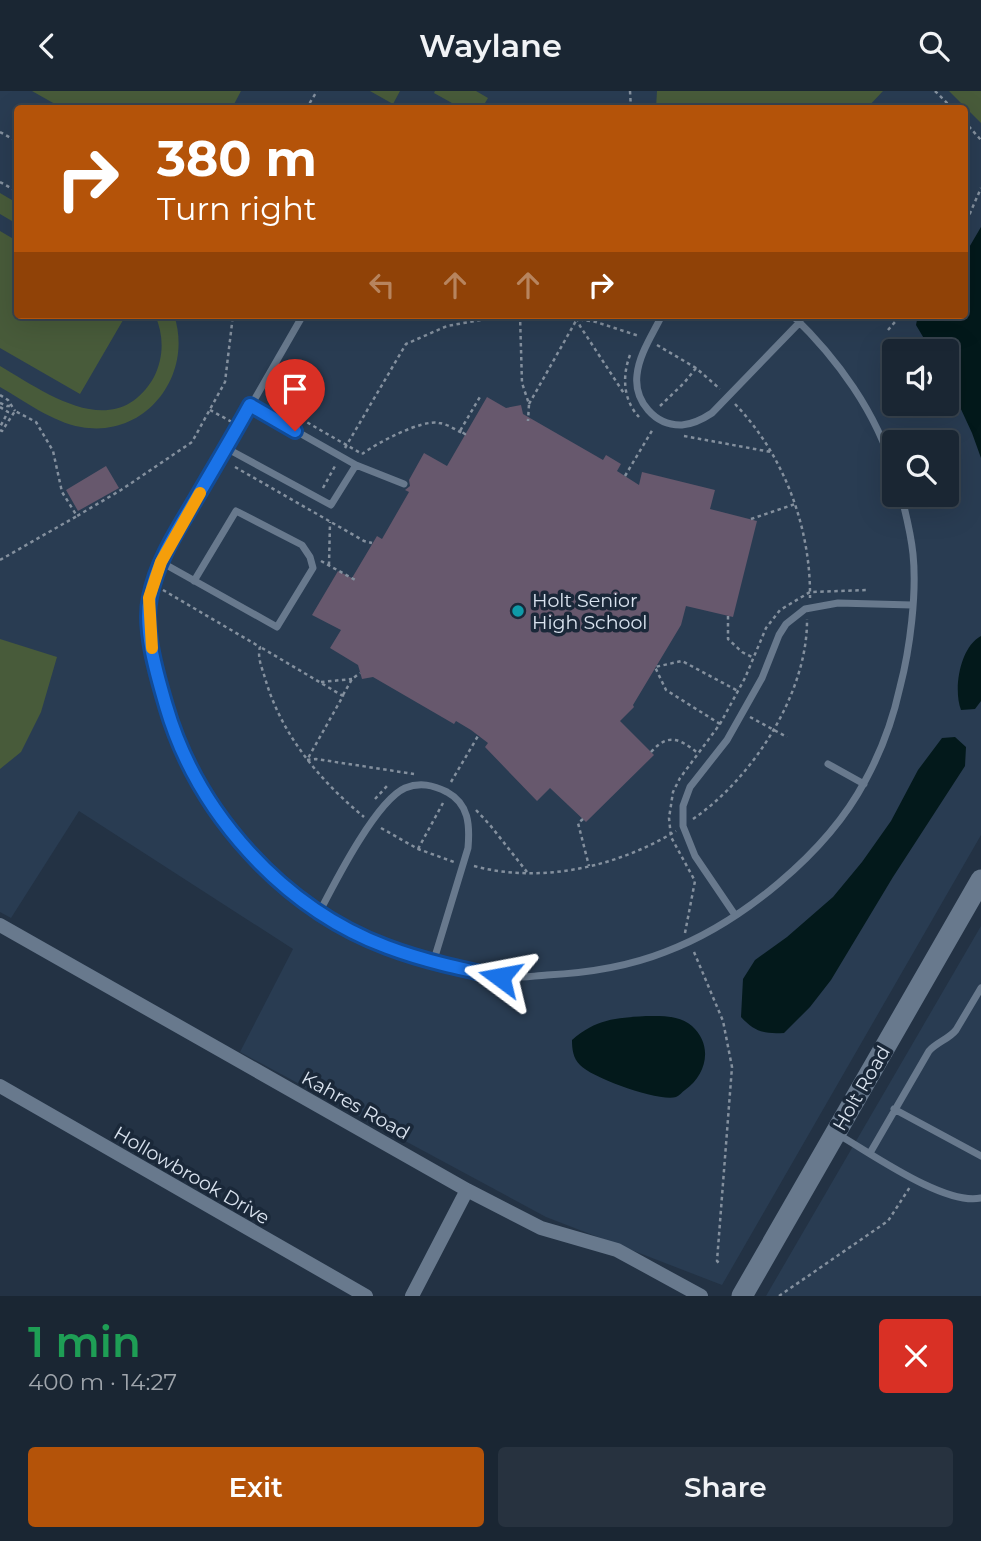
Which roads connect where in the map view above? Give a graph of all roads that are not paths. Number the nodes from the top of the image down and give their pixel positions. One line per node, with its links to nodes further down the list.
1 (301, 319): 5 (lane)
2 (660, 319): 4 (lane)
3 (797, 319): 4 (lane)
4 (800, 322): 6 (lane)
5 (250, 405): 7 (lane); 8 (lane)
6 (882, 442)
7 (226, 448): 8 (lane); 11 (lane)
8 (356, 465): 9 (lane)
9 (404, 484)
10 (903, 507): 13 (lane)
11 (161, 562): 12 (lane); 17 (lane)
12 (194, 581): 12 (lane)
13 (912, 605): 15 (lane); 18 (lane)
14 (828, 764): 15 (lane)
15 (864, 784): 18 (lane)
16 (981, 880): 24 (main road, Holt Road)
17 (320, 911): 20 (lane); 20 (lane)
18 (735, 915): 20 (lane)
19 (0, 925): 27 (street, Kahres Road)
20 (433, 963)
21 (981, 988): 23 (lane)
22 (0, 1086): 29 (street, Hollowbrook Drive)
23 (894, 1109): 25 (lane); 26 (lane)
24 (836, 1133): 25 (lane); 32 (main road, Holt Road)
25 (870, 1153): 28 (lane)
26 (981, 1156)
27 (467, 1190): 30 (street); 31 (street, Kahres Road)
28 (981, 1198)
29 (366, 1296)
30 (412, 1296)
31 (701, 1296)
32 (741, 1296)

